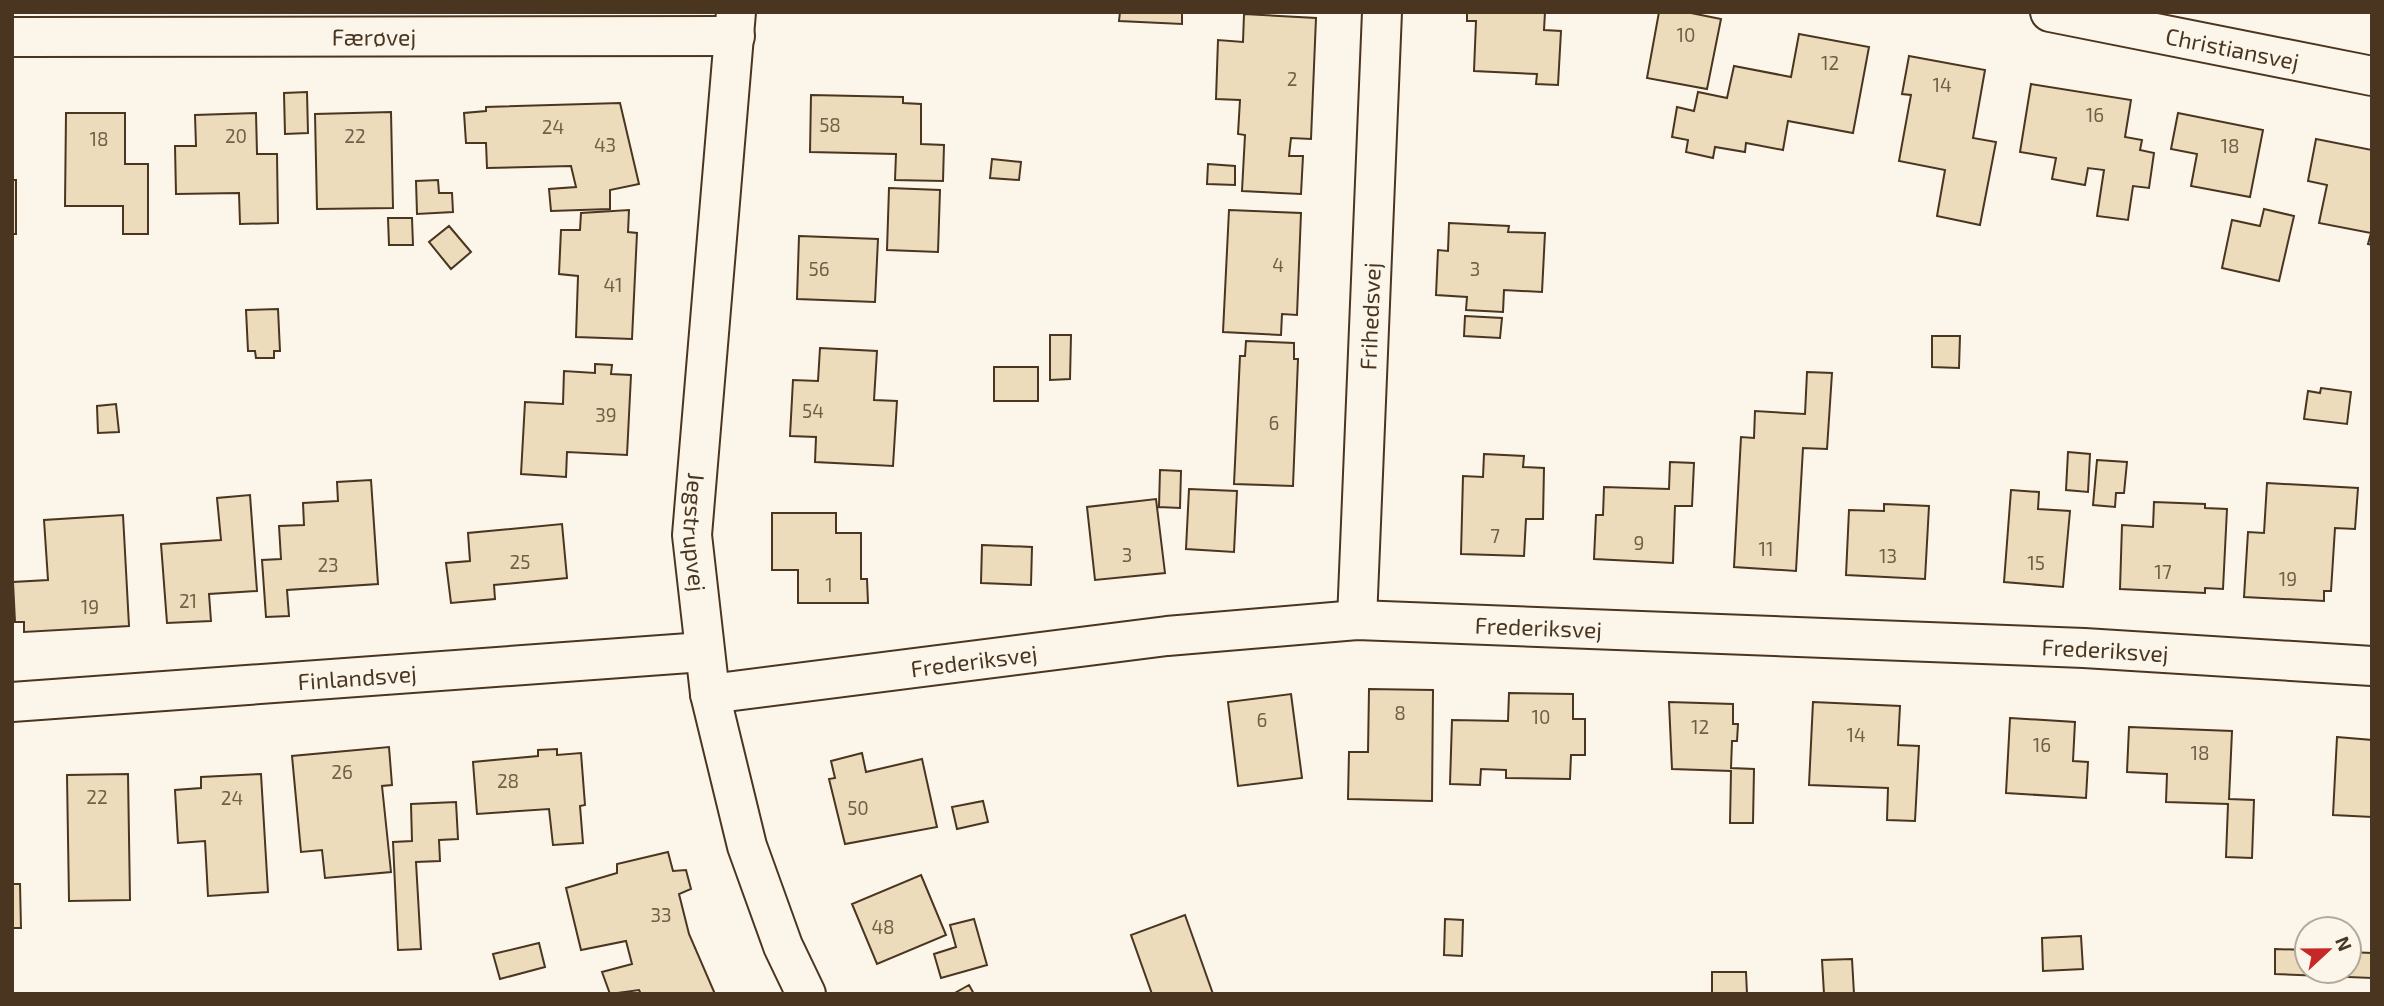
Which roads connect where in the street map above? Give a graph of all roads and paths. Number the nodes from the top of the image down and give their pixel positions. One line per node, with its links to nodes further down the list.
1 (1382, 12): 6 (street, Frihedsvej)
2 (2050, 12): 5 (street, Christiansvej)
3 (735, 24): 4 (street, Færøvej); 7 (street, Jegstrupvej)
4 (12, 37)
5 (2372, 76)
6 (1357, 620): 8 (street, Frederiksvej); 9 (street, Frederiksvej)
7 (703, 652): 9 (street, Jegstrupvej); 10 (street, Finlandsvej)
8 (2372, 666)
9 (710, 694): 11 (street, Jegstrupvej)
10 (12, 702)
11 (806, 994)

